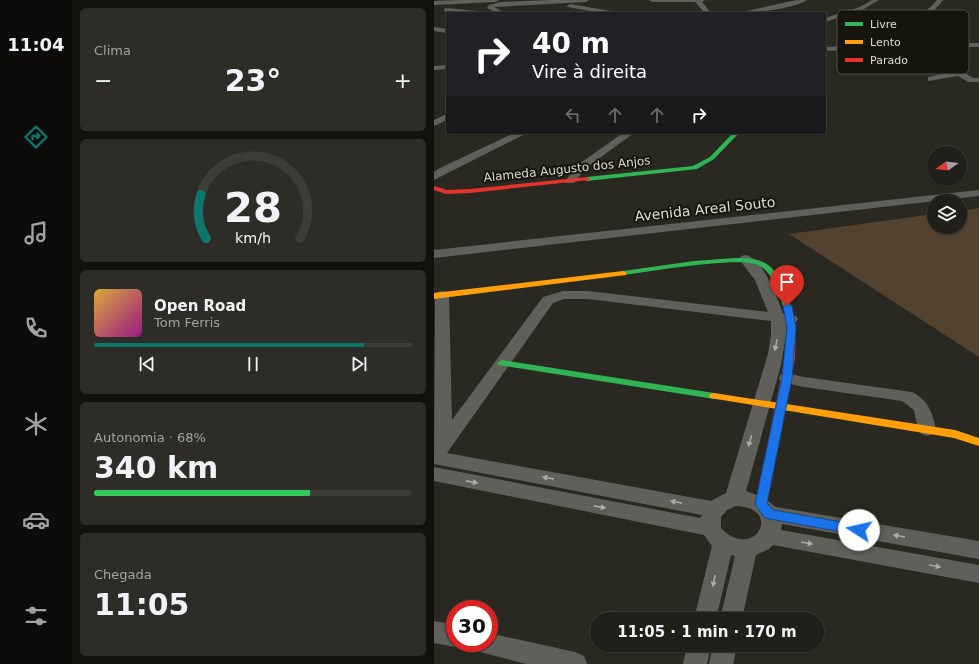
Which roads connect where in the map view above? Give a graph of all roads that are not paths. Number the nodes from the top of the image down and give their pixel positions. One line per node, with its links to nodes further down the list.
1 (496, 0): 10 (street)
2 (586, 0): 9 (street)
3 (652, 0): 4 (street)
4 (697, 0): 5 (street); 17 (street)
5 (702, 0)
6 (804, 0): 18 (street)
7 (876, 0): 12 (street)
8 (940, 0): 13 (street)
9 (556, 1): 15 (street); 16 (street)
10 (434, 3)
11 (434, 10): 14 (street)
12 (856, 10)
13 (931, 10)
14 (462, 12)
15 (497, 12)
16 (604, 12)
17 (707, 12)
18 (746, 12)
19 (837, 16): 20 (street)
20 (826, 20)
21 (434, 29): 22 (street)
22 (446, 31)
23 (837, 42): 24 (street)
24 (826, 44)
25 (826, 49): 26 (street)
26 (837, 49)
27 (446, 67): 28 (street)
28 (434, 68)
29 (955, 74): 31 (street)
30 (962, 74): 32 (street)
31 (931, 79)
32 (976, 81)
33 (446, 117): 34 (street)
34 (434, 123)
35 (520, 134): 38 (street, Alameda Augusto dos Anjos)
36 (628, 134): 39 (street)
37 (735, 134): 39 (street, Alameda Augusto dos Anjos)
38 (434, 177)
39 (570, 181): 40 (street, Alameda Augusto dos Anjos)
40 (434, 188)
41 (979, 193): 42 (street, Avenida Areal Souto)
42 (434, 254)
43 (746, 259): 44 (street); 45 (street)
44 (438, 296): 52 (street)
45 (784, 318): 46 (street); 47 (street); 48 (street, one-way to 48)
46 (502, 363): 48 (street); 52 (street)
47 (787, 378): 49 (street); 50 (street)
48 (761, 404): 49 (street); 54 (street, one-way to 54)
49 (781, 407): 50 (street); 55 (street)
50 (927, 430): 51 (street)
51 (979, 442)
52 (437, 452): 56 (street, one-way to 52)
53 (434, 474): 56 (street, one-way to 56)
54 (734, 498): 55 (street); 56 (street)
55 (765, 509): 57 (street); 59 (street, one-way to 55)
56 (716, 527): 58 (street); 61 (street, one-way to 61)
57 (768, 536): 58 (street); 60 (street, one-way to 60)
58 (747, 549): 62 (street)
59 (979, 550)
60 (979, 574)
61 (707, 612)
62 (733, 612)
63 (434, 632): 64 (street)
64 (446, 634)
65 (498, 646): 68 (street)
66 (698, 652): 69 (street)
67 (724, 652): 70 (street)
68 (575, 664)
69 (695, 664)
70 (721, 664)

